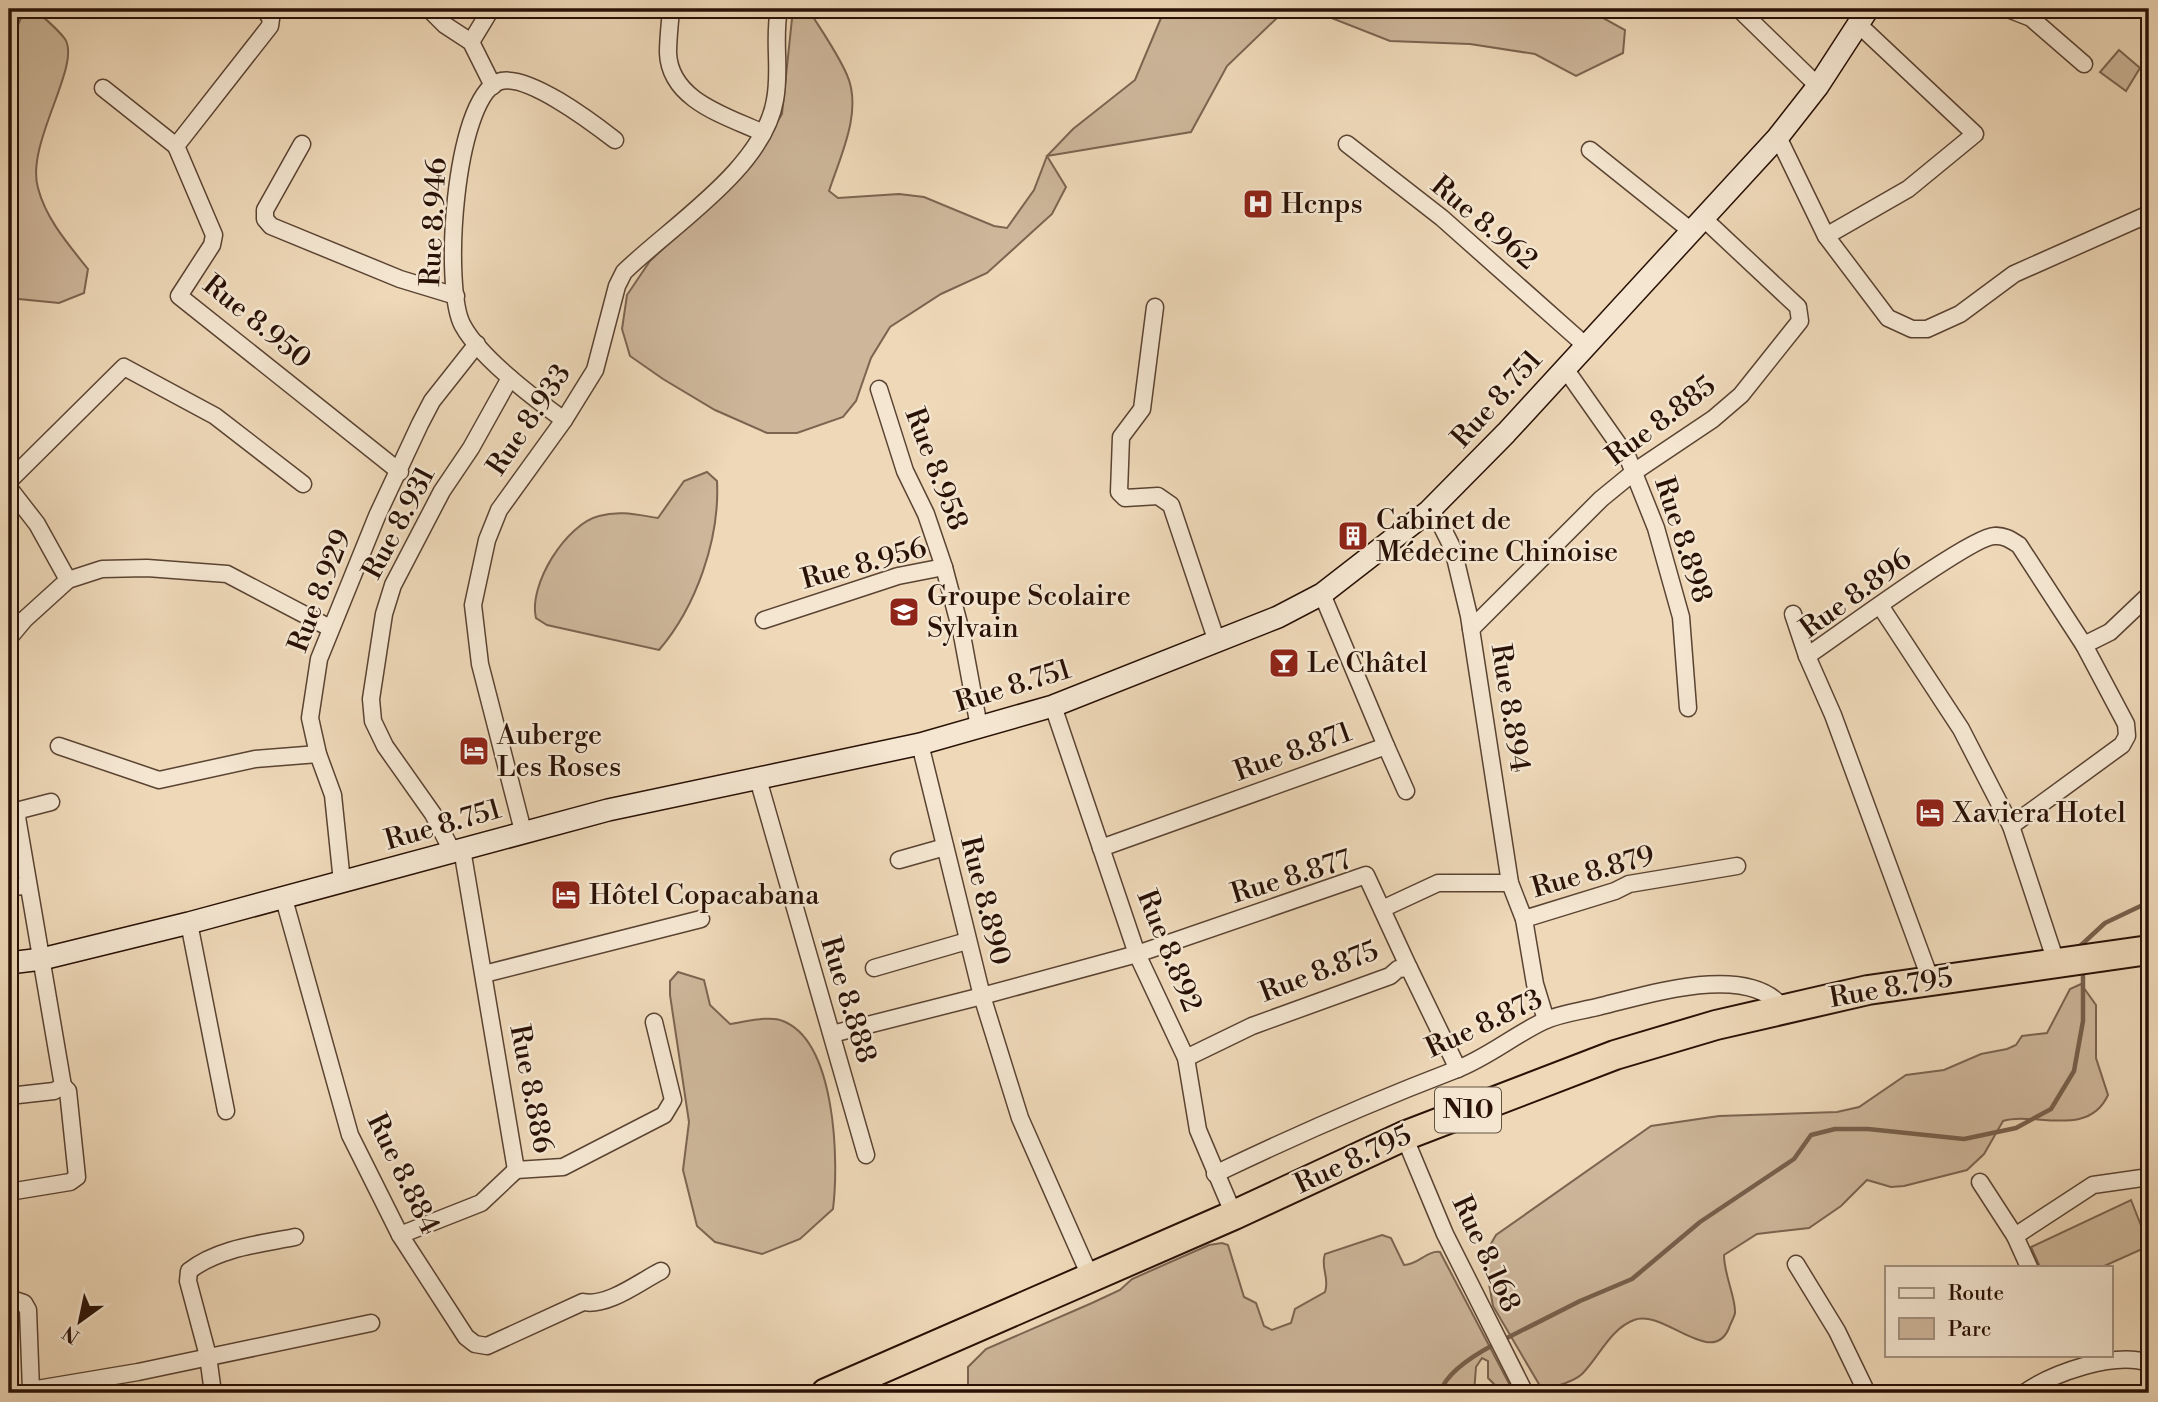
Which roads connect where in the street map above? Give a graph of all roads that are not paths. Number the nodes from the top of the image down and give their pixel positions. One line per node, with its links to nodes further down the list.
1 (264, 9): 19 (street)
2 (429, 9): 9 (street)
3 (491, 9): 9 (street)
4 (671, 9): 14 (street)
5 (779, 9): 14 (street, Rue 8.933)
6 (1739, 9): 12 (street)
7 (2008, 9): 10 (street)
8 (1863, 17): 12 (main road, Rue 8.751); 23 (street)
9 (471, 42): 11 (street)
10 (2084, 64)
11 (493, 86): 16 (street); 24 (street, Rue 8.946)
12 (1818, 86): 15 (main road, Rue 8.751)
13 (103, 88): 19 (street)
14 (763, 133): 31 (street, Rue 8.933)
15 (1778, 136): 22 (main road, Rue 8.751); 23 (street)
16 (615, 140)
17 (302, 144): 24 (street)
18 (1347, 144): 27 (street, Rue 8.962)
19 (176, 146): 32 (street, Rue 8.950)
20 (1590, 150): 22 (street, Rue 8.885)
21 (2149, 214): 23 (street)
22 (1696, 224): 27 (main road, Rue 8.751); 33 (street, Rue 8.885)
23 (1826, 236)
24 (456, 296): 26 (street, Rue 8.946)
25 (1155, 307): 48 (street)
26 (477, 344): 29 (street, Rue 8.946); 32 (street, Rue 8.929)
27 (1585, 345): 28 (main road, Rue 8.751)
28 (1564, 367): 33 (street, Rue 8.898); 37 (main road, Rue 8.751)
29 (510, 378): 31 (street, Rue 8.946); 65 (street, Rue 8.931)
30 (879, 389): 38 (street, Rue 8.958)
31 (564, 420): 62 (street, Rue 8.933)
32 (400, 472): 45 (street, Rue 8.929)
33 (1634, 472): 46 (street, Rue 8.885); 52 (street, Rue 8.898)
34 (9, 481): 35 (street)
35 (303, 484)
36 (9, 488): 39 (street)
37 (1429, 512): 40 (main road, Rue 8.751); 46 (street, Rue 8.894)
38 (944, 567): 44 (street, Rue 8.956); 53 (street, Rue 8.956)
39 (68, 580): 45 (street); 47 (street)
40 (1322, 594): 48 (main road, Rue 8.751); 56 (street, Rue 8.871)
41 (2149, 595): 49 (street)
42 (1881, 607): 49 (street, Rue 8.896); 50 (street, Rue 8.896); 61 (street)
43 (1793, 614): 50 (street)
44 (764, 620)
45 (330, 628): 57 (street, Rue 8.929)
46 (1471, 629): 69 (street, Rue 8.894)
47 (9, 638)
48 (1217, 642): 51 (main road, Rue 8.751)
49 (2084, 645): 61 (street, Rue 8.896)
50 (1807, 656): 86 (street, Rue 8.896)
51 (1053, 706): 53 (main road, Rue 8.751); 64 (street, Rue 8.892)
52 (1688, 708)
53 (979, 727): 54 (main road, Rue 8.751)
54 (920, 744): 58 (main road, Rue 8.751); 63 (street, Rue 8.890)
55 (59, 746): 57 (street)
56 (1386, 746): 59 (street); 64 (street, Rue 8.871)
57 (318, 754): 68 (street, Rue 8.929)
58 (758, 779): 62 (main road, Rue 8.751); 91 (street, Rue 8.888)
59 (1405, 792)
60 (51, 802): 70 (street)
61 (2011, 826): 81 (street)
62 (523, 831): 65 (main road, Rue 8.751)
63 (945, 847): 66 (street); 77 (street, Rue 8.890)
64 (1101, 848): 79 (street, Rue 8.892)
65 (457, 850): 68 (main road, Rue 8.751); 85 (street, Rue 8.886)
66 (899, 860)
67 (1737, 866): 75 (street, Rue 8.879)
68 (342, 882): 72 (main road, Rue 8.751)
69 (1510, 883): 73 (street); 75 (street, Rue 8.894)
70 (28, 885): 71 (street); 80 (street)
71 (9, 888)
72 (284, 899): 76 (main road, Rue 8.751); 105 (street, Rue 8.884)
73 (1382, 909): 79 (street, Rue 8.877); 84 (street, Rue 8.877)
74 (701, 919): 85 (street)
75 (1524, 919): 89 (street, Rue 8.879)
76 (189, 923): 80 (main road, Rue 8.751); 96 (street)
77 (967, 941): 83 (street); 87 (street, Rue 8.890)
78 (2149, 950): 81 (highway, Rue 8.795 / N10)
79 (1137, 954): 87 (street, Rue 8.890); 92 (street, Rue 8.892)
80 (42, 958): 82 (main road, Rue 8.751); 94 (street)
81 (2056, 962): 86 (highway, Rue 8.795 / N10)
82 (9, 963)
83 (874, 968)
84 (1409, 968): 92 (street, Rue 8.875); 93 (street, Rue 8.875)
85 (484, 974): 99 (street, Rue 8.886)
86 (1931, 981): 88 (highway, Rue 8.795 / N10)
87 (982, 996): 91 (street); 111 (street)
88 (1783, 1008): 89 (street, Rue 8.873); 97 (highway, Rue 8.795 / N10)
89 (1546, 1020): 93 (street, Rue 8.873)
90 (654, 1022): 99 (street, Rue 8.886)
91 (832, 1034): 98 (street, Rue 8.888)
92 (1186, 1058): 100 (street, Rue 8.892)
93 (1458, 1069): 100 (street, Rue 8.873)
94 (63, 1086): 95 (street); 103 (street)
95 (9, 1096)
96 (226, 1111)
97 (1404, 1136): 104 (highway, Rue 8.795 / N10); 120 (street, Rue 8.168)
98 (866, 1155)
99 (516, 1170): 105 (street)
100 (1215, 1174): 104 (street, Rue 8.892)
101 (2149, 1177): 106 (street)
102 (1980, 1182): 106 (street)
103 (9, 1192)
104 (1234, 1215): 111 (highway, Rue 8.795 / N10)
105 (400, 1235): 110 (street, Rue 8.884)
106 (2015, 1236): 109 (street)
107 (295, 1237): 114 (street)
108 (1796, 1264): 121 (street)
109 (2029, 1266)
110 (661, 1271)
111 (1090, 1276): 119 (highway, Rue 8.795 / N10)
112 (9, 1298): 117 (street)
113 (371, 1322): 114 (street)
114 (208, 1356): 117 (street); 118 (street)
115 (2069, 1362): 116 (street); 122 (street)
116 (2149, 1363)
117 (31, 1392)
118 (213, 1393)
119 (826, 1393)
120 (1525, 1393)
121 (1867, 1393)
122 (2024, 1393)

